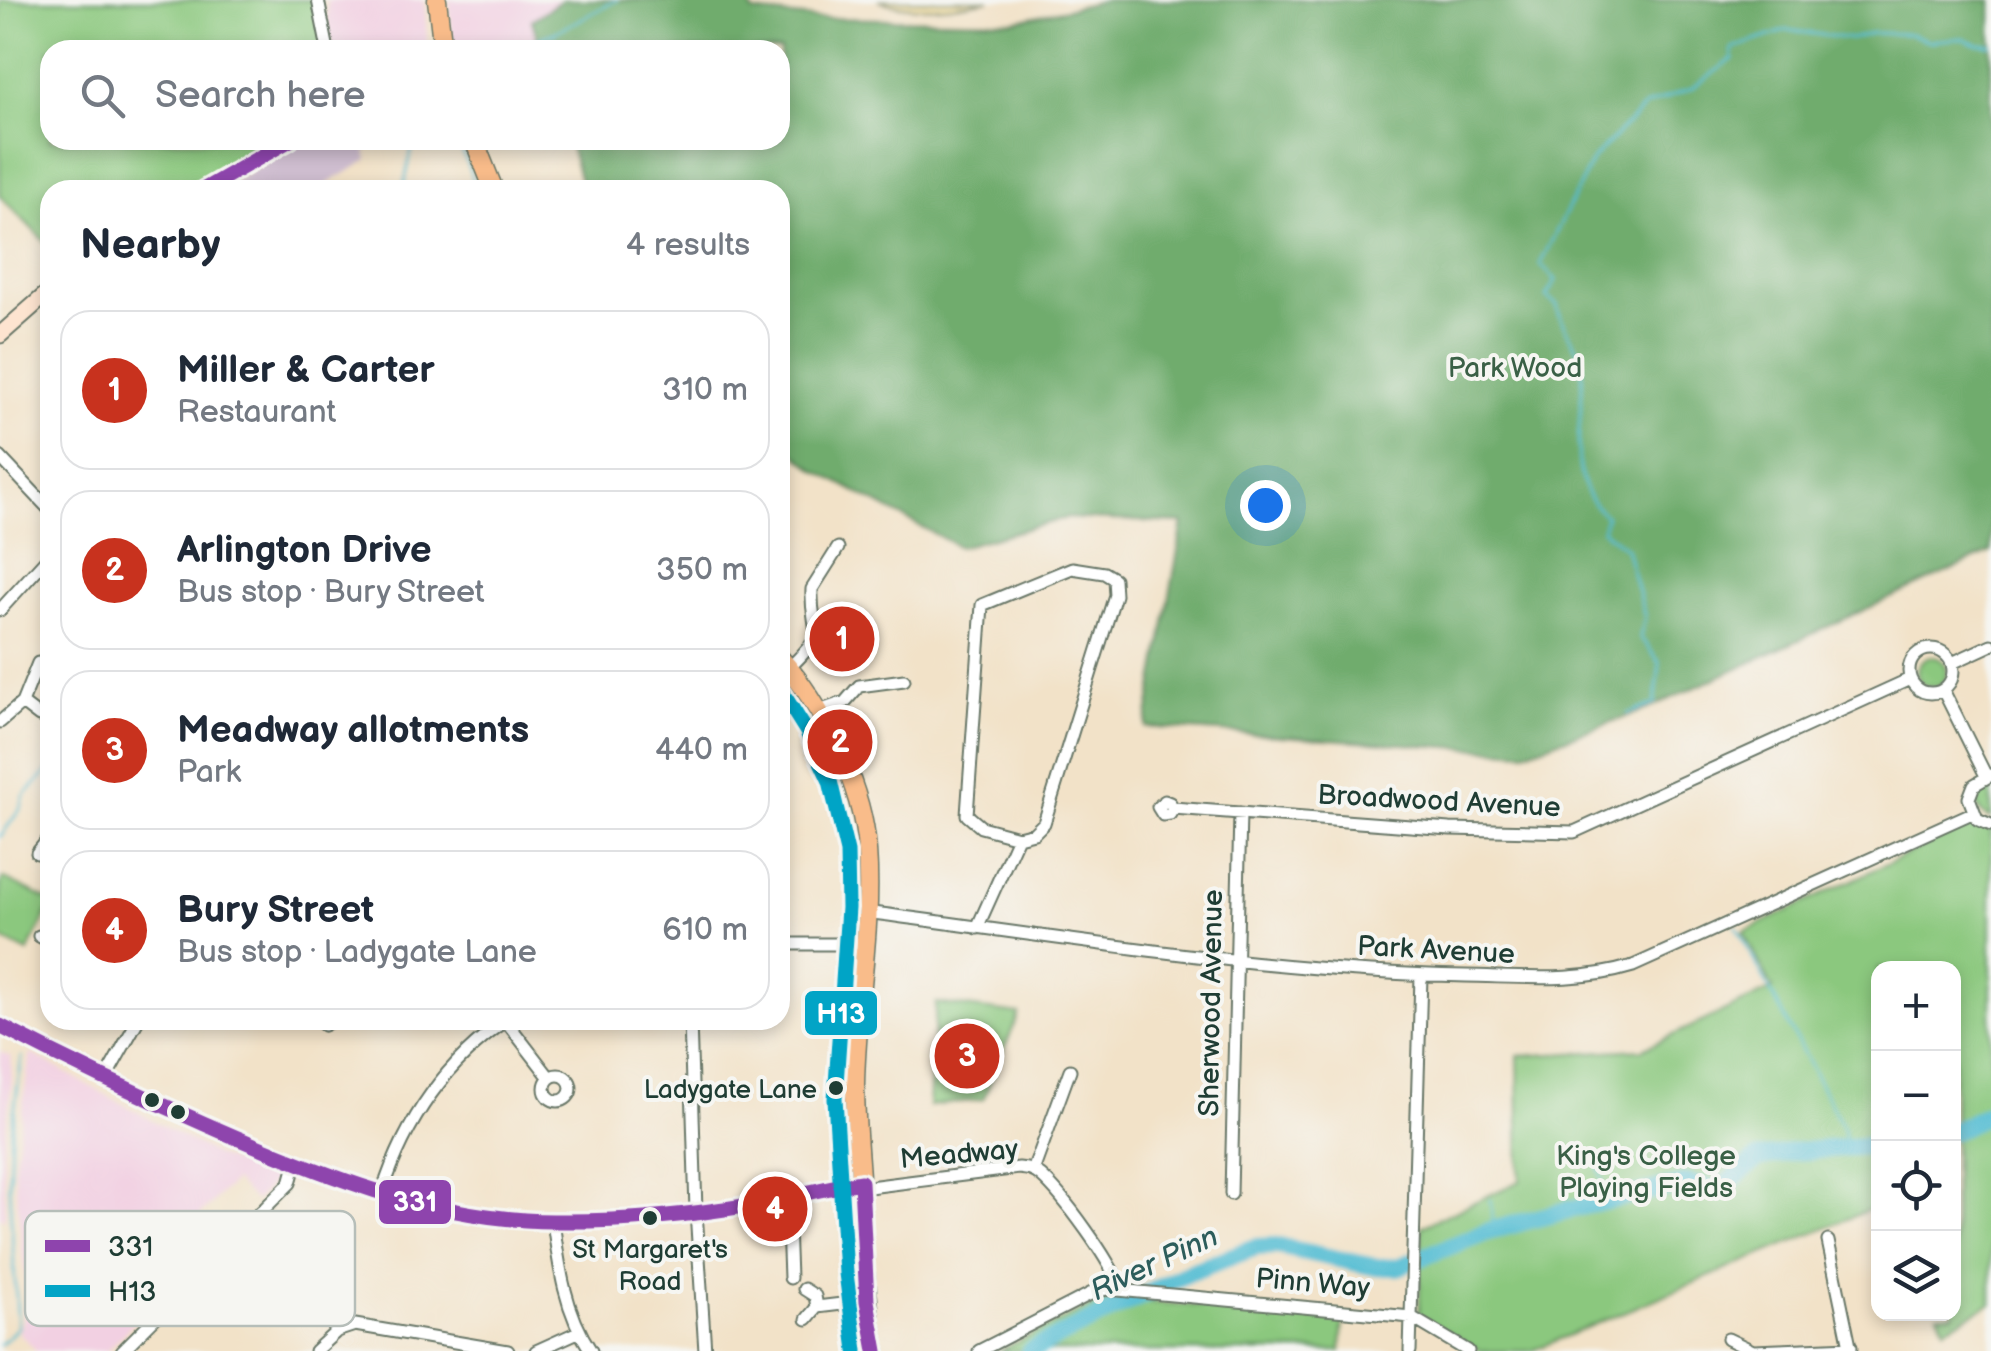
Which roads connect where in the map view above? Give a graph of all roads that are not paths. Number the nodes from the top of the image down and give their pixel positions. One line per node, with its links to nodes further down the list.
1 (318, 0): 3 (street)
2 (437, 0): 4 (main road)
3 (326, 40)
4 (441, 40)
5 (273, 150): 7 (street)
6 (478, 150): 8 (main road)
7 (220, 180)
8 (490, 180)
9 (40, 300): 10 (street)
10 (0, 335)
11 (0, 457): 12 (street)
12 (40, 498)
13 (838, 546): 17 (street)
14 (40, 566): 15 (street)
15 (3, 602)
16 (1991, 645): 18 (street)
17 (790, 659)
18 (1952, 662): 21 (street); 23 (street)
19 (38, 663): 24 (street)
20 (790, 672): 25 (main road)
21 (1910, 679): 23 (street); 31 (street, Broadwood Avenue)
22 (904, 680): 25 (street)
23 (1943, 690): 28 (street)
24 (22, 703): 26 (street); 27 (street)
25 (819, 711): 34 (main road)
26 (39, 716)
27 (0, 722)
28 (1988, 776): 30 (street)
29 (1172, 808): 31 (street, Broadwood Avenue)
30 (1972, 812): 32 (street); 39 (street, Park Avenue)
31 (1240, 814): 38 (street, Sherwood Avenue)
32 (1991, 825)
33 (1018, 837): 33 (street); 35 (street)
34 (866, 912): 35 (street, Park Avenue); 37 (main road)
35 (978, 928): 38 (street, Park Avenue)
36 (790, 944): 37 (street)
37 (863, 944): 50 (main road)
38 (1236, 959): 39 (street, Park Avenue); 52 (street, Sherwood Avenue)
39 (1421, 976): 63 (street)
40 (0, 1026): 47 (street)
41 (132, 1030): 47 (street)
42 (492, 1030): 51 (street)
43 (514, 1030): 46 (street)
44 (690, 1030): 54 (street)
45 (1070, 1070): 49 (street)
46 (550, 1078)
47 (105, 1080): 48 (street)
48 (295, 1165): 51 (street); 55 (street)
49 (1033, 1170): 50 (street, Meadway); 60 (street, Meadway)
50 (861, 1185): 53 (street); 61 (main road)
51 (382, 1193): 56 (street)
52 (1231, 1194)
53 (787, 1198): 54 (street); 58 (street)
54 (696, 1210): 56 (street); 77 (street)
55 (261, 1211)
56 (553, 1221): 68 (street)
57 (1828, 1242): 71 (street)
58 (790, 1278)
59 (804, 1290): 62 (street)
60 (1124, 1291): 63 (street, Pinn Way); 79 (street, Pinn Way)
61 (867, 1302): 62 (street); 78 (main road)
62 (817, 1308): 64 (street)
63 (1411, 1317): 80 (street); 81 (street, Pinn Way)
64 (807, 1319)
65 (355, 1325): 70 (street)
66 (147, 1326): 72 (street)
67 (353, 1326): 73 (street)
68 (578, 1332): 75 (street); 76 (street)
69 (1728, 1339): 82 (street)
70 (440, 1345): 74 (street)
71 (1851, 1349): 82 (street)
72 (122, 1351)
73 (315, 1351)
74 (508, 1351)
75 (536, 1351)
76 (591, 1351)
77 (705, 1351)
78 (876, 1351)
79 (979, 1351)
80 (1410, 1351)
81 (1468, 1351)
82 (1753, 1351)

